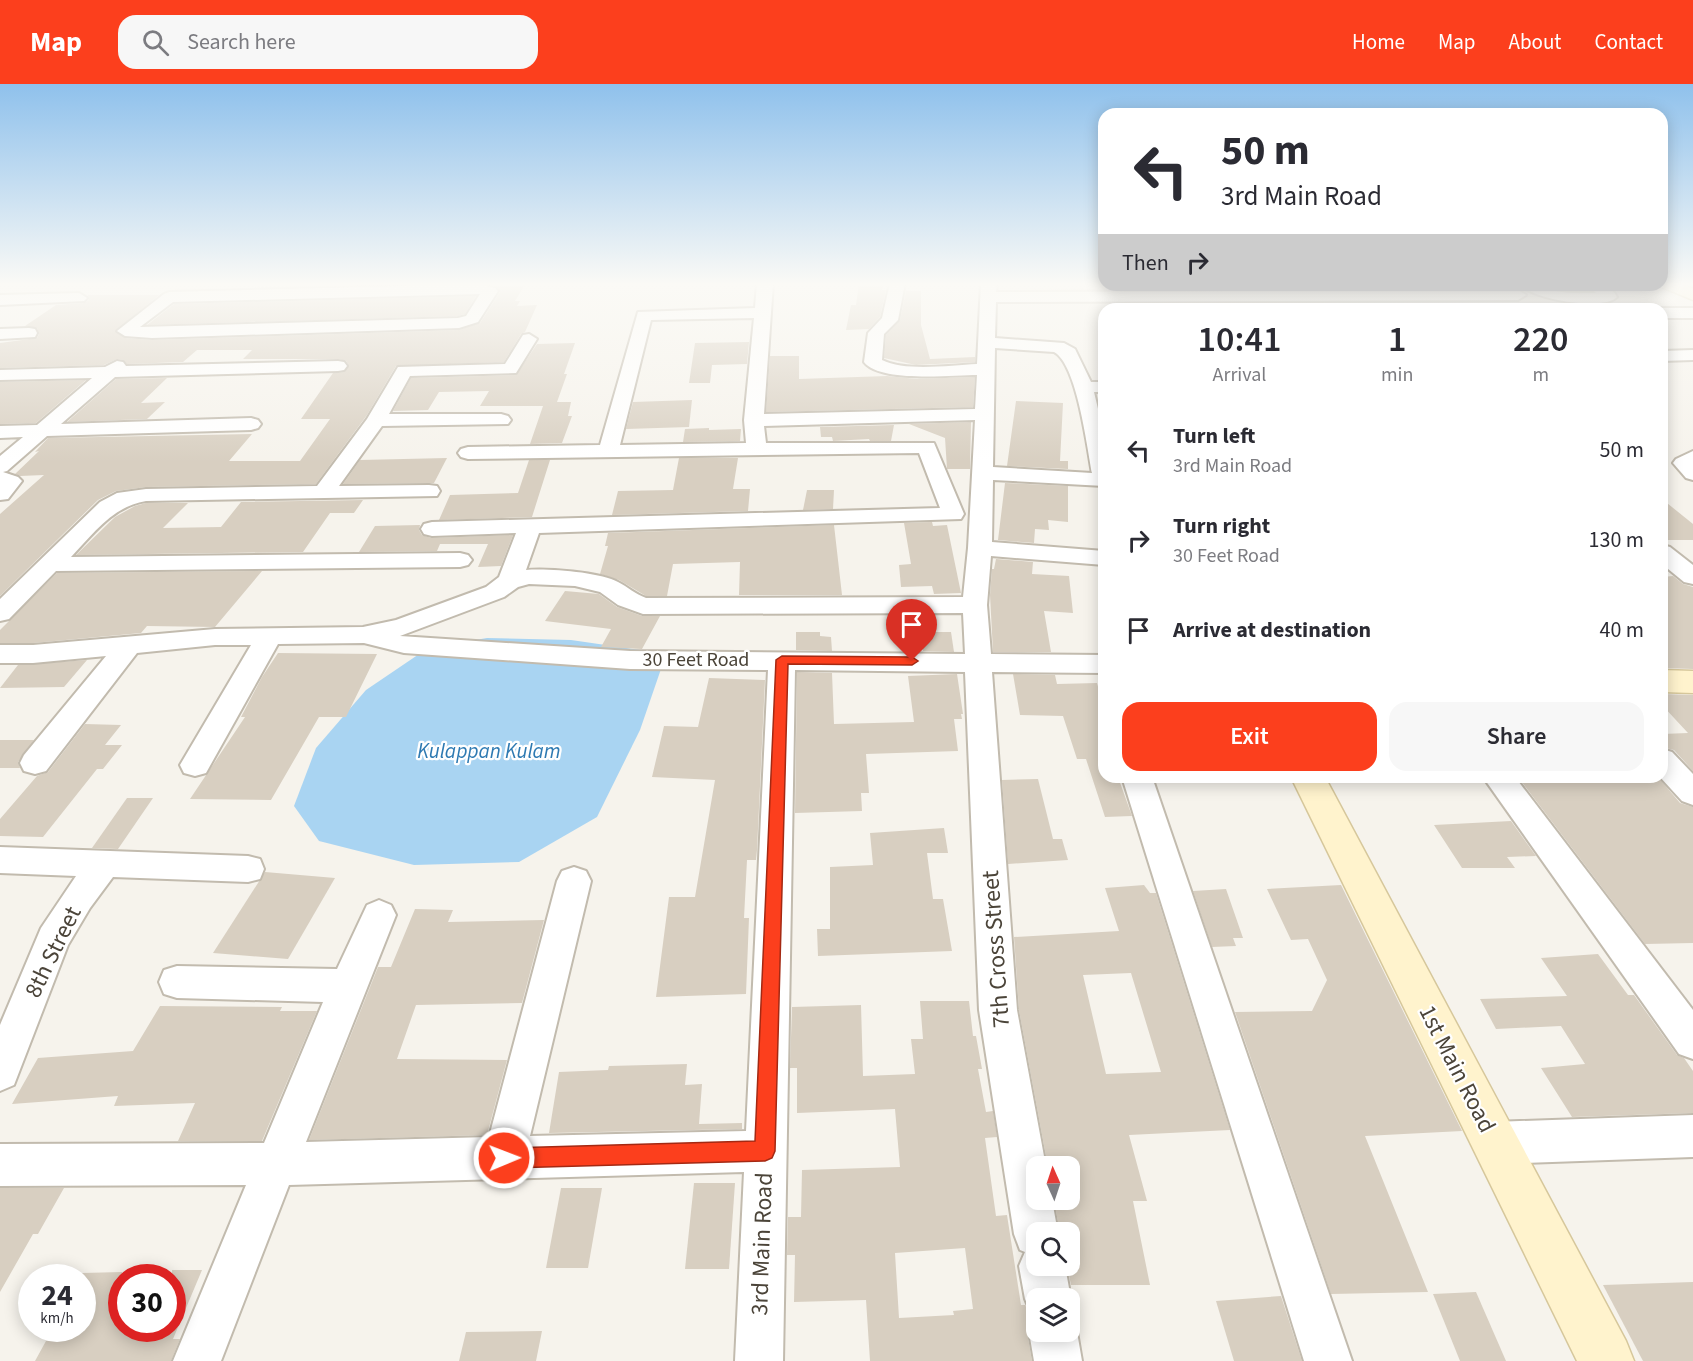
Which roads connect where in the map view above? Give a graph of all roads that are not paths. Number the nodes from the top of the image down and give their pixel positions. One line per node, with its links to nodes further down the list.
1 (142, 343): 11 (street)
2 (527, 343): 15 (street)
3 (637, 343): 23 (street)
4 (760, 343): 17 (street)
5 (875, 343): 10 (street)
6 (988, 343): 10 (street, 7th Cross Street); 13 (street)
7 (1693, 355): 8 (street)
8 (1668, 356)
9 (338, 366): 11 (street)
10 (986, 369): 14 (street, 7th Cross Street)
11 (113, 372): 12 (street); 20 (street)
12 (0, 375)
13 (1094, 387): 19 (street)
14 (984, 414): 17 (street); 27 (street, 7th Cross Street)
15 (376, 420): 16 (street); 32 (street)
16 (501, 420)
17 (754, 420): 22 (street)
18 (251, 424): 20 (street)
19 (1098, 424)
20 (45, 430): 21 (street); 26 (street)
21 (0, 432)
22 (756, 447): 23 (street); 34 (street)
23 (609, 449): 24 (street)
24 (468, 453)
25 (1693, 457): 28 (street)
26 (0, 467)
27 (982, 473): 30 (street); 36 (street, 7th Cross Street)
28 (1693, 474)
29 (0, 478): 33 (street)
30 (1098, 480)
31 (429, 491): 32 (street)
32 (324, 492): 40 (street)
33 (0, 494)
34 (530, 527): 35 (street); 42 (street)
35 (432, 529)
36 (980, 548): 38 (street); 43 (street, 7th Cross Street)
37 (1668, 557): 41 (street)
38 (1098, 558)
39 (460, 561): 40 (street)
40 (51, 564): 44 (street)
41 (1693, 578)
42 (510, 581): 43 (street); 45 (street)
43 (975, 605): 50 (street, 7th Cross Street)
44 (0, 613)
45 (363, 635): 46 (street); 49 (street, 30 Feet Road)
46 (269, 637): 47 (street); 53 (street)
47 (129, 645): 48 (street); 52 (street)
48 (0, 654)
49 (782, 660): 50 (street, 30 Feet Road); 70 (street, 3rd Main Road)
50 (977, 662): 51 (street, 30 Feet Road); 74 (street, 7th Cross Street)
51 (1098, 665)
52 (35, 763)
53 (195, 765)
54 (1668, 766): 58 (street)
55 (1139, 783): 79 (street)
56 (1311, 783): 69 (main road, 1st Main Road)
57 (1502, 783): 66 (street)
58 (1693, 793)
59 (0, 860): 60 (street)
60 (104, 866): 61 (street); 67 (street, 8th Street)
61 (248, 869)
62 (574, 881): 71 (street)
63 (379, 915): 65 (street)
64 (177, 982): 65 (street)
65 (348, 986): 72 (street)
66 (1693, 1041)
67 (0, 1072)
68 (1693, 1136): 69 (street)
69 (1494, 1143): 80 (main road, 1st Main Road)
70 (765, 1151): 71 (street); 77 (street, 3rd Main Road)
71 (504, 1158): 72 (street)
72 (278, 1164): 73 (street); 76 (street)
73 (0, 1165)
74 (1034, 1222)
75 (1055, 1342): 78 (street)
76 (197, 1361)
77 (759, 1361)
78 (1059, 1361)
79 (1328, 1361)
80 (1606, 1361)

